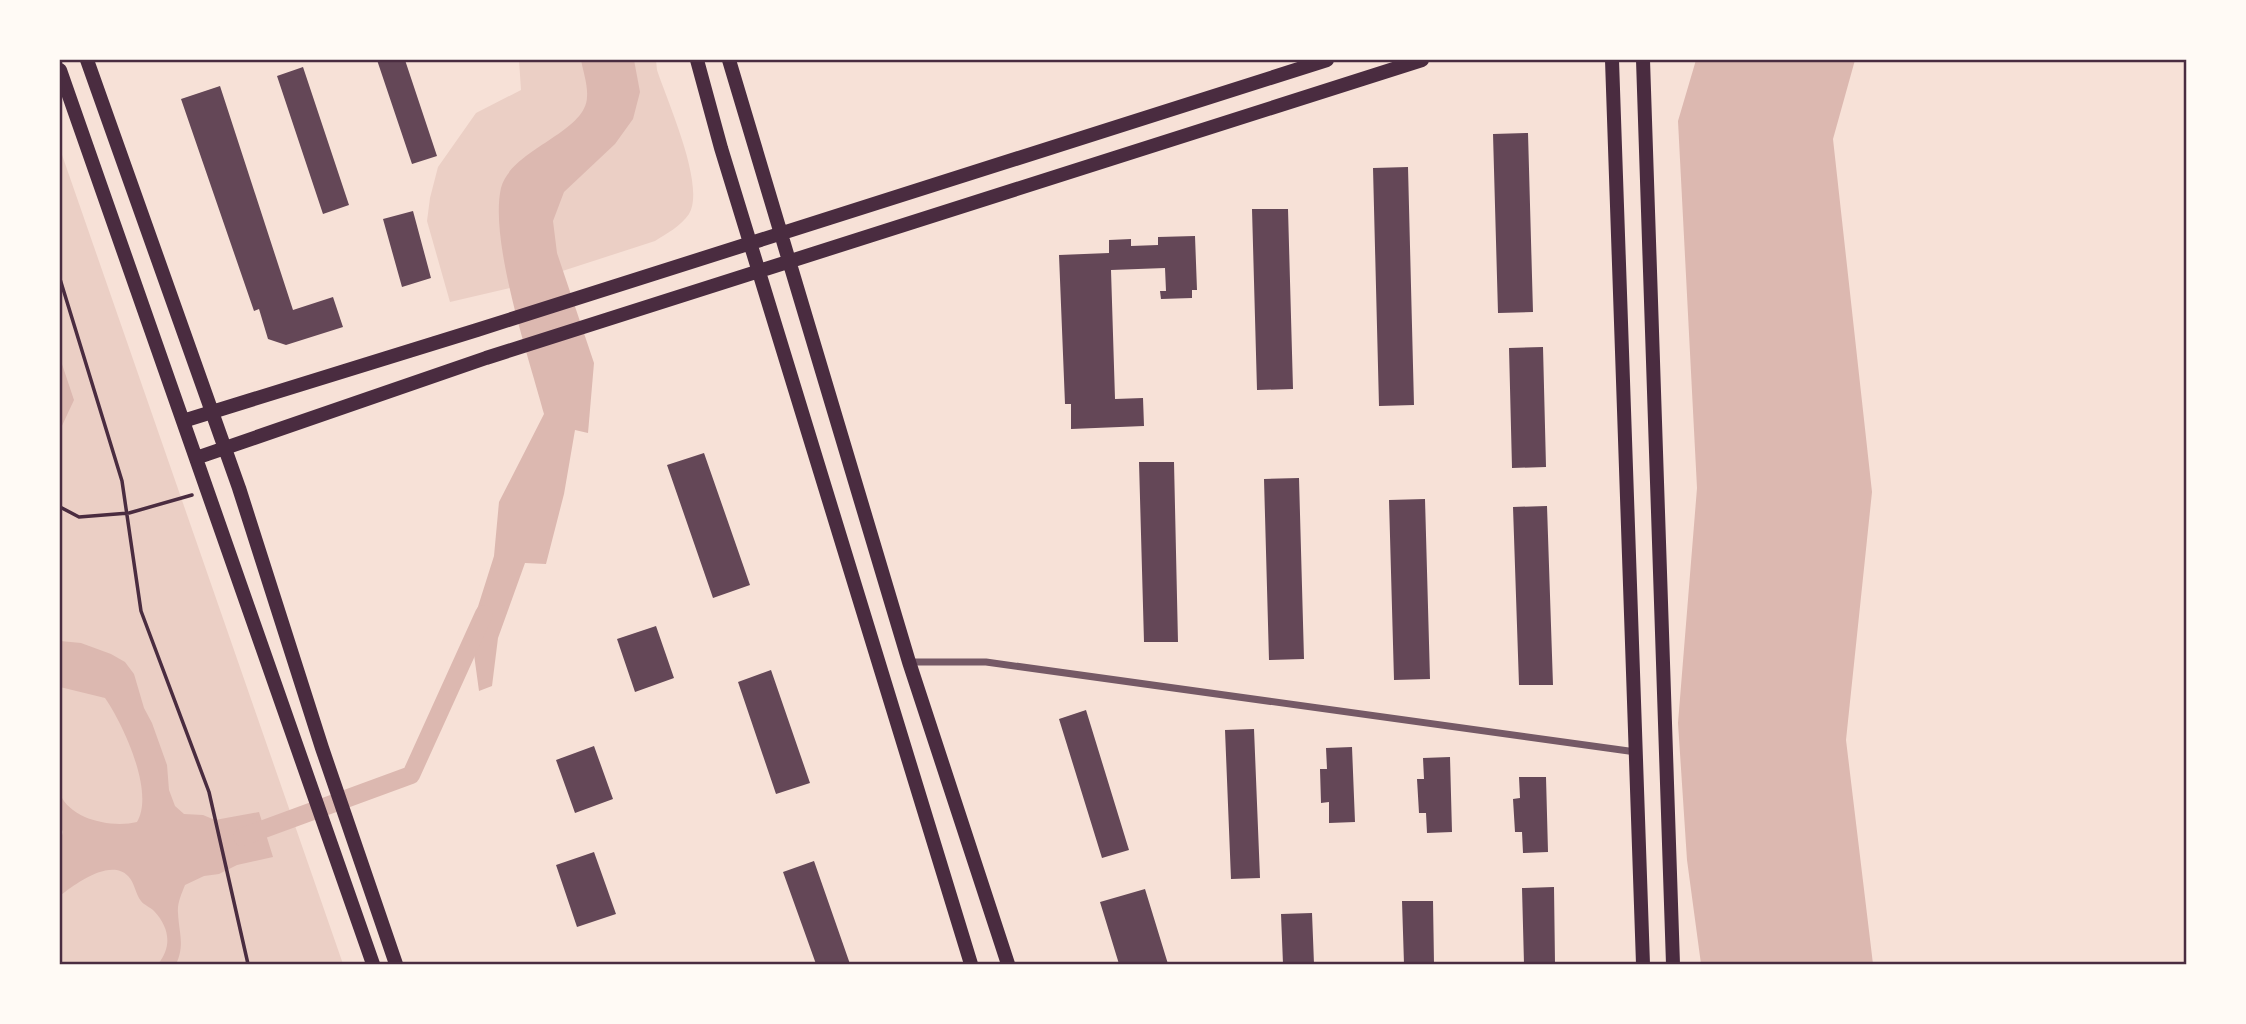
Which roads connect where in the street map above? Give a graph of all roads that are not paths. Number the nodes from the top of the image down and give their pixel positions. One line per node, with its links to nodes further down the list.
1 (87, 60): 13 (main road)
2 (697, 60): 10 (main road)
3 (729, 60): 9 (main road)
4 (1327, 60): 9 (main road)
5 (1422, 60): 11 (main road)
6 (1612, 60): 18 (main road)
7 (1643, 60): 24 (main road)
8 (60, 70): 14 (main road)
9 (780, 234): 10 (main road); 11 (main road)
10 (751, 243): 12 (main road); 13 (main road)
11 (790, 262): 12 (main road); 17 (main road)
12 (760, 271): 15 (main road); 21 (main road)
13 (211, 411): 14 (main road); 15 (main road)
14 (183, 421): 16 (main road)
15 (225, 449): 16 (main road); 20 (main road)
16 (197, 458): 19 (main road)
17 (909, 662): 18 (street); 22 (main road)
18 (1636, 752): 23 (main road)
19 (373, 964)
20 (396, 964)
21 (971, 964)
22 (1008, 964)
23 (1643, 964)
24 (1673, 964)

